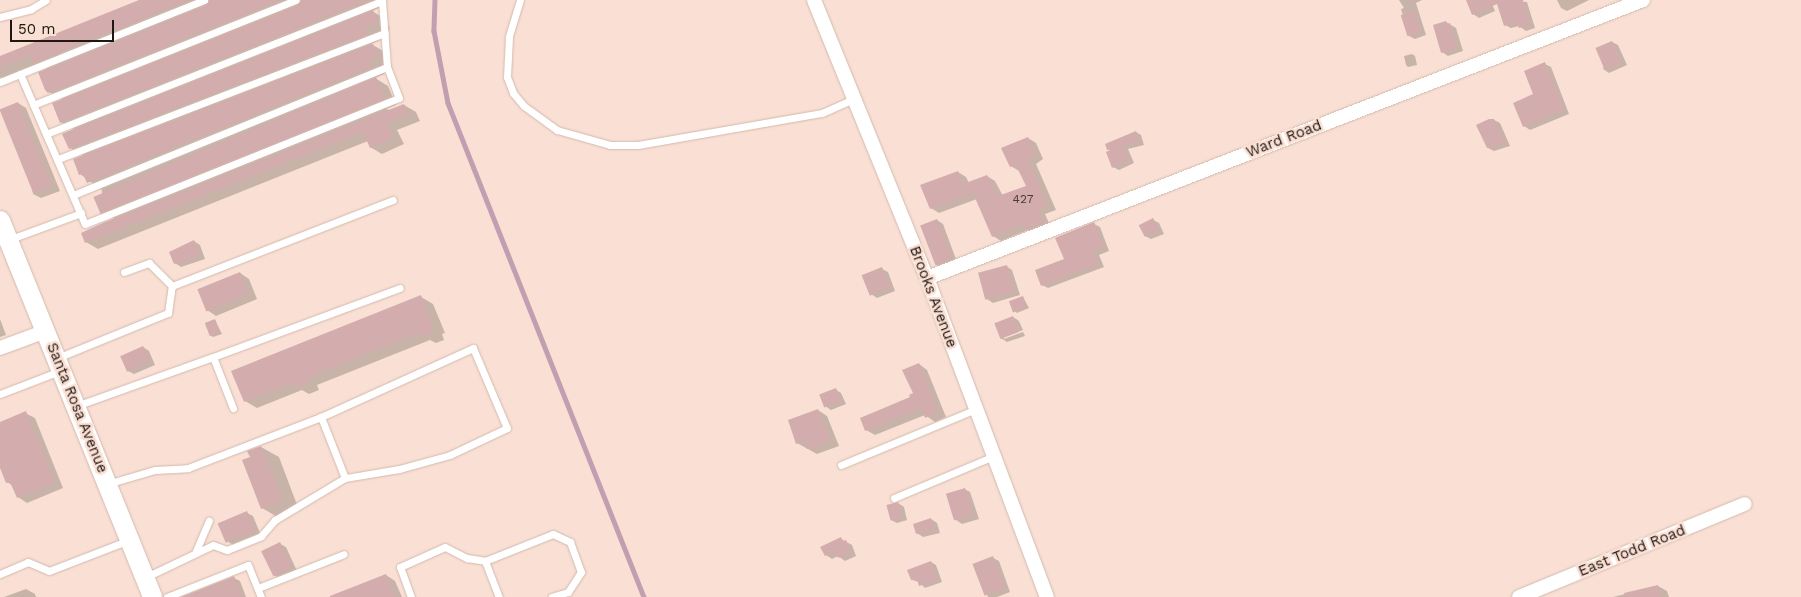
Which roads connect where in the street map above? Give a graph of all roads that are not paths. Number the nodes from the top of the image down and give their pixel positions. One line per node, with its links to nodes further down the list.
1 (46, 0): 8 (lane)
2 (204, 0): 11 (lane)
3 (296, 0): 14 (lane)
4 (520, 0): 13 (lane)
5 (814, 0): 13 (street, Brooks Avenue)
6 (1643, 0): 22 (street, Ward Road)
7 (382, 1): 9 (lane); 15 (lane)
8 (0, 17)
9 (386, 32): 10 (lane); 16 (lane)
10 (387, 67): 17 (lane); 19 (lane)
11 (20, 74): 12 (lane); 14 (lane)
12 (0, 82)
13 (854, 99): 22 (street, Brooks Avenue)
14 (33, 105): 15 (lane)
15 (46, 134): 16 (lane)
16 (58, 159): 17 (lane)
17 (73, 195): 19 (lane)
18 (393, 200): 23 (lane)
19 (81, 212): 20 (lane)
20 (2, 226): 25 (main road, Santa Rosa Avenue)
21 (124, 272): 23 (lane)
22 (927, 278): 32 (street, Brooks Avenue)
23 (172, 286): 28 (lane)
24 (400, 288): 27 (lane)
25 (46, 331): 26 (street); 28 (main road, Santa Rosa Avenue)
26 (0, 348)
27 (213, 357): 30 (lane); 31 (lane)
28 (60, 365): 29 (lane); 30 (main road, Santa Rosa Avenue)
29 (0, 394)
30 (76, 406): 37 (main road, Santa Rosa Avenue)
31 (233, 408)
32 (976, 409): 34 (street, Brooks Avenue); 35 (lane)
33 (321, 417): 36 (lane); 36 (lane); 37 (lane)
34 (994, 456): 38 (lane); 54 (street, Brooks Avenue)
35 (841, 465)
36 (346, 478): 42 (lane)
37 (107, 484): 41 (main road, Santa Rosa Avenue)
38 (894, 498)
39 (1745, 504): 55 (street, East Todd Road)
40 (209, 522): 42 (lane)
41 (129, 540): 45 (lane); 46 (main road, Santa Rosa Avenue)
42 (196, 551): 46 (lane)
43 (344, 554): 47 (lane)
44 (486, 561): 51 (lane); 52 (lane); 53 (lane)
45 (0, 574)
46 (144, 578): 48 (main road, Santa Rosa Avenue)
47 (258, 588): 49 (lane); 50 (lane)
48 (152, 597)
49 (167, 597)
50 (262, 597)
51 (411, 597)
52 (499, 597)
53 (552, 597)
54 (1047, 597)
55 (1519, 597)

